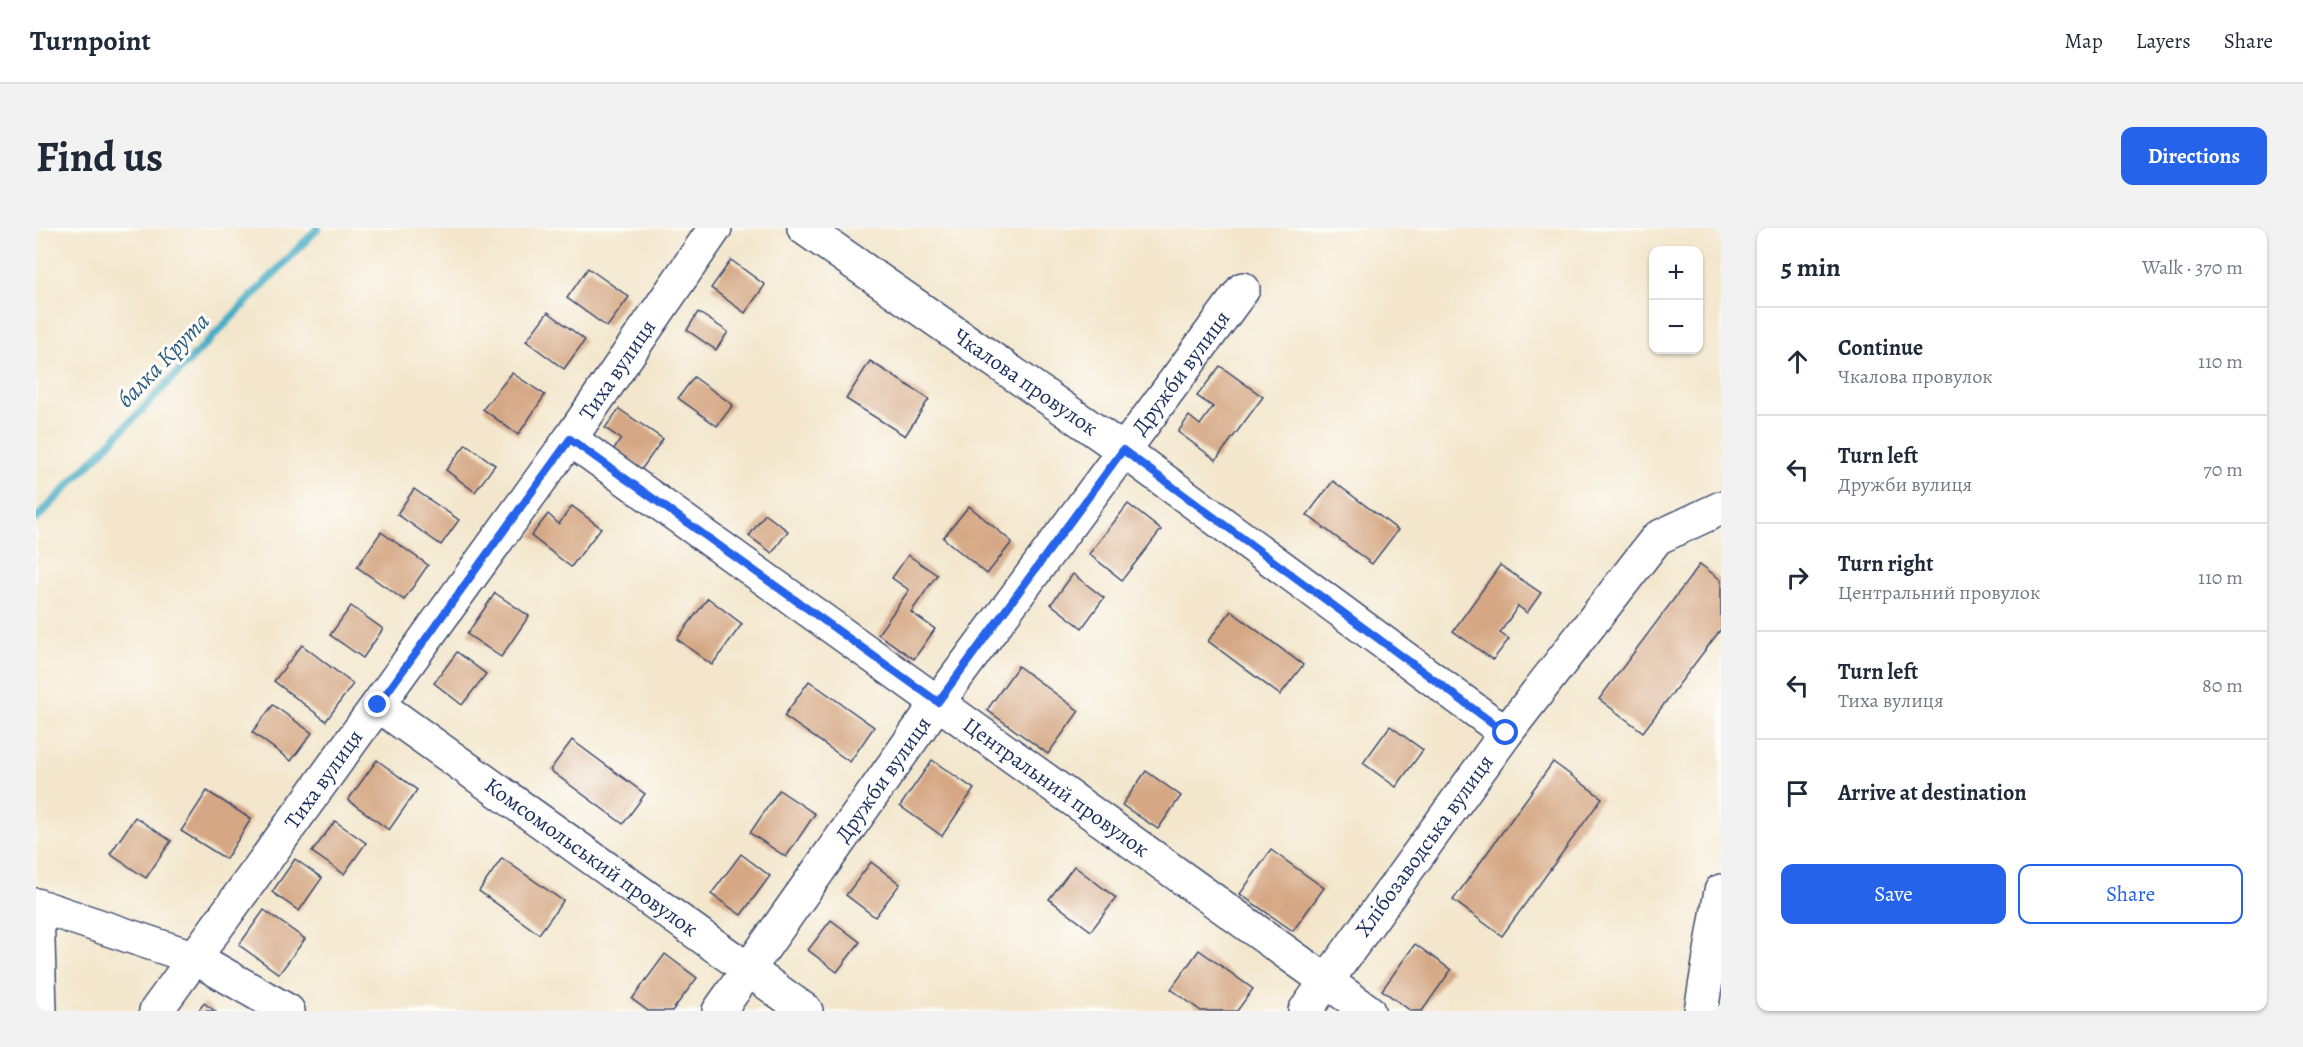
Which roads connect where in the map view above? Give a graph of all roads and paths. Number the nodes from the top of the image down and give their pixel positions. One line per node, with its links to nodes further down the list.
1 (804, 228): 5 (street, Чкалова провулок)
2 (706, 241): 4 (street, Тиха вулиця)
3 (1243, 289): 5 (street, Дружби вулиця)
4 (570, 439): 7 (street, Центральний провулок); 8 (street, Тиха вулиця)
5 (1123, 450): 7 (street, Дружби вулиця); 9 (street, Чкалова провулок)
6 (1721, 508): 9 (street, Хлібозаводська вулиця)
7 (938, 702): 13 (street, Дружби вулиця); 14 (street, Центральний провулок)
8 (378, 705): 12 (street, Тиха вулиця); 13 (street, Комсомольський провулок)
9 (1506, 733): 14 (street, Хлібозаводська вулиця)
10 (1721, 891): 22 (street)
11 (37, 906): 12 (street); 15 (street)
12 (195, 958): 16 (street, Тиха вулиця); 17 (street)
13 (748, 970): 18 (street, Дружби вулиця); 19 (street, Комсомольський провулок)
14 (1324, 982): 20 (street, Хлібозаводська вулиця); 21 (street, Центральний провулок)
15 (39, 1011)
16 (156, 1011)
17 (288, 1011)
18 (719, 1011)
19 (806, 1011)
20 (1305, 1011)
21 (1368, 1011)
22 (1701, 1011)

